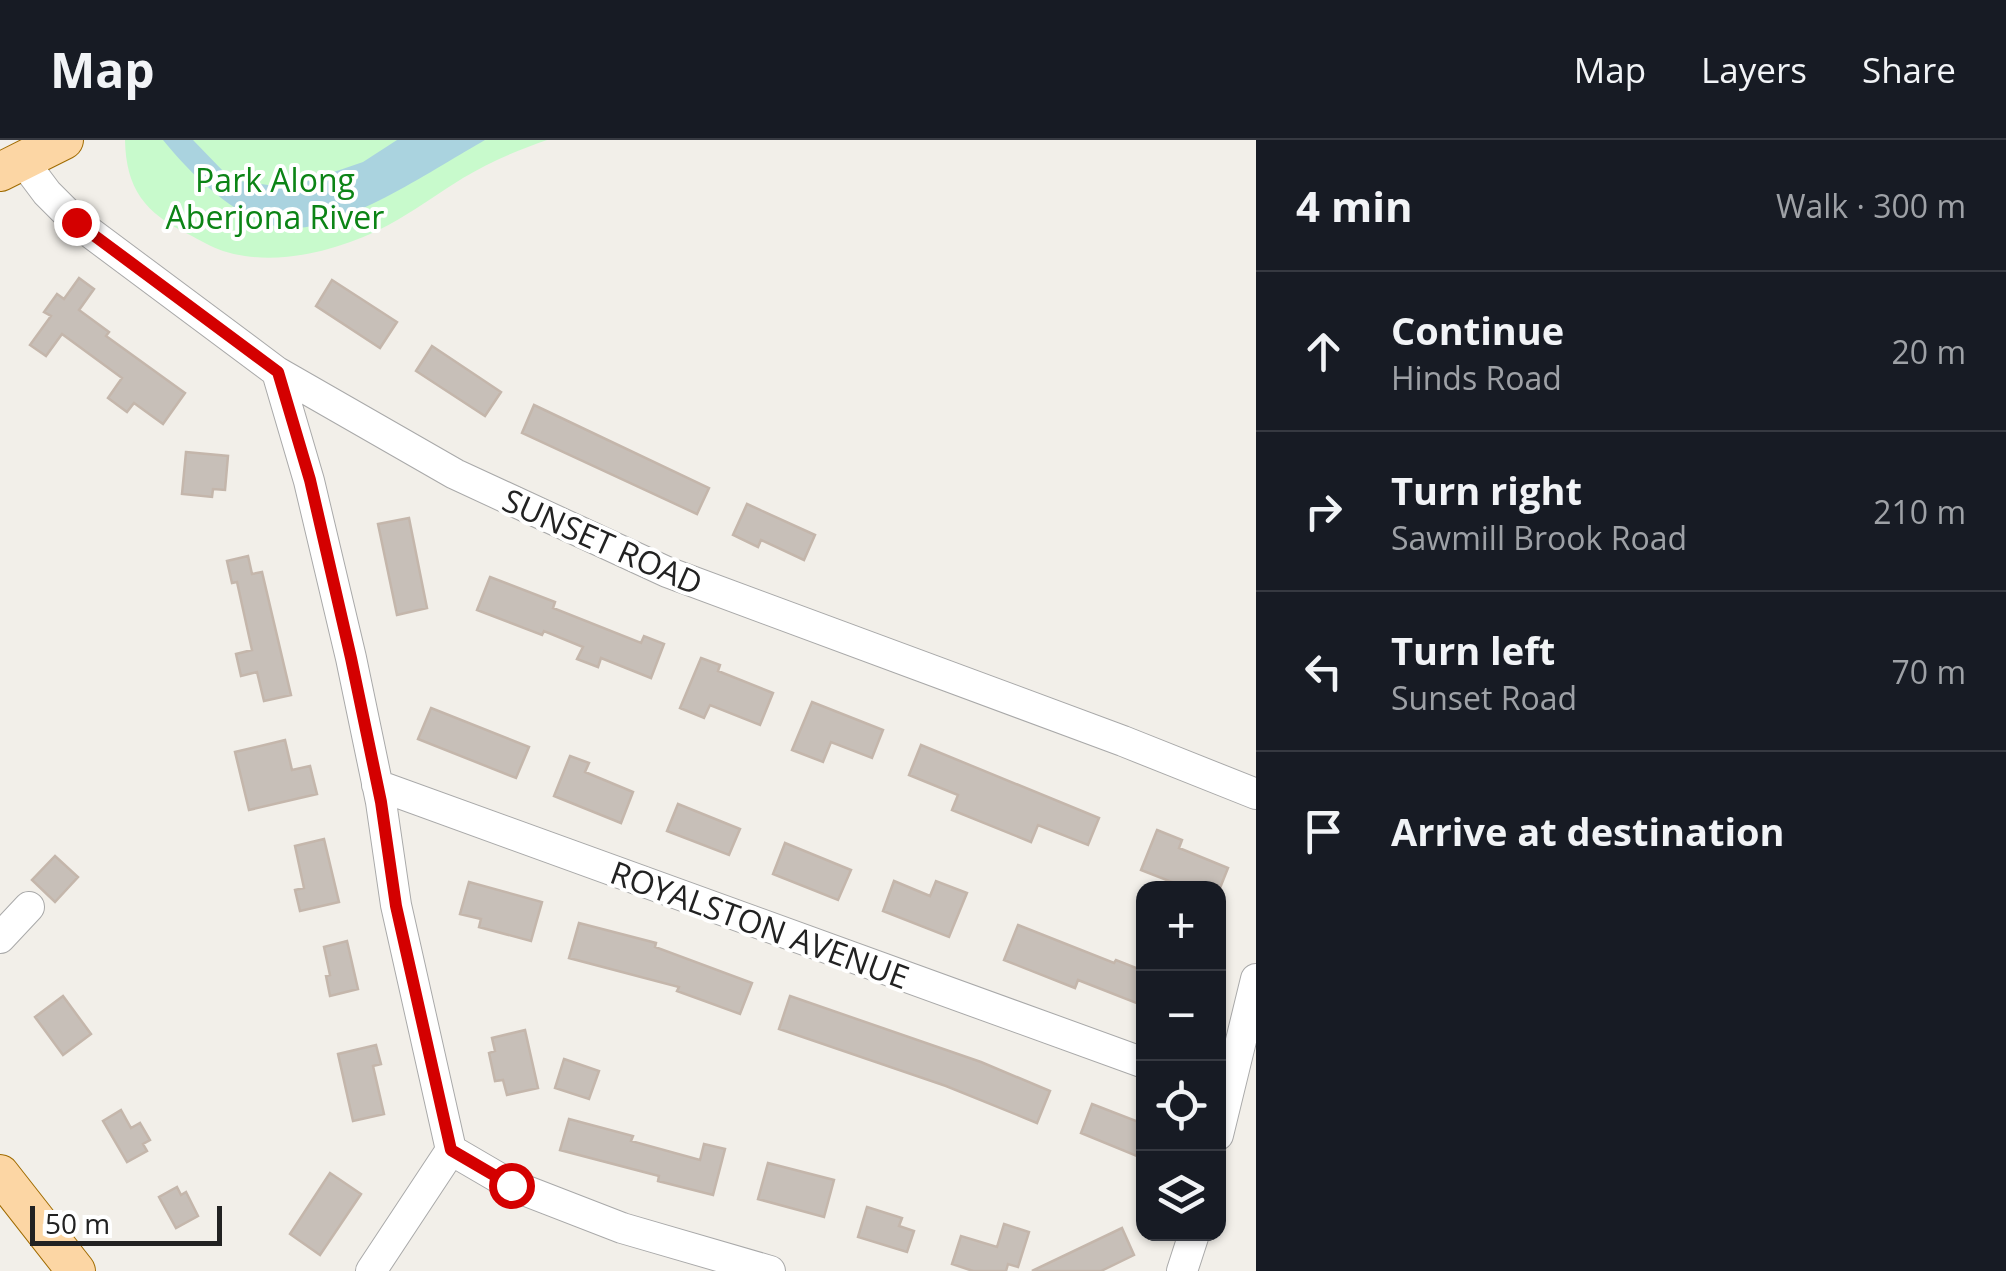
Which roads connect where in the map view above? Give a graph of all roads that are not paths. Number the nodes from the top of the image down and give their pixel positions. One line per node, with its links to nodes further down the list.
1 (64, 140): 2 (main road)
2 (12, 166): 3 (street, SUNSET ROAD)
3 (278, 372): 4 (street); 5 (street, SUNSET ROAD)
4 (377, 786): 9 (street, ROYALSTON AVENUE); 11 (street)
5 (1256, 794)
6 (29, 907): 7 (street)
7 (0, 938)
8 (1256, 979): 10 (street)
9 (1141, 1061)
10 (1226, 1081)
11 (451, 1150): 15 (street); 16 (street)
12 (0, 1174): 14 (main road)
13 (1192, 1241): 17 (street)
14 (76, 1271)
15 (371, 1271)
16 (770, 1271)
17 (1182, 1271)

